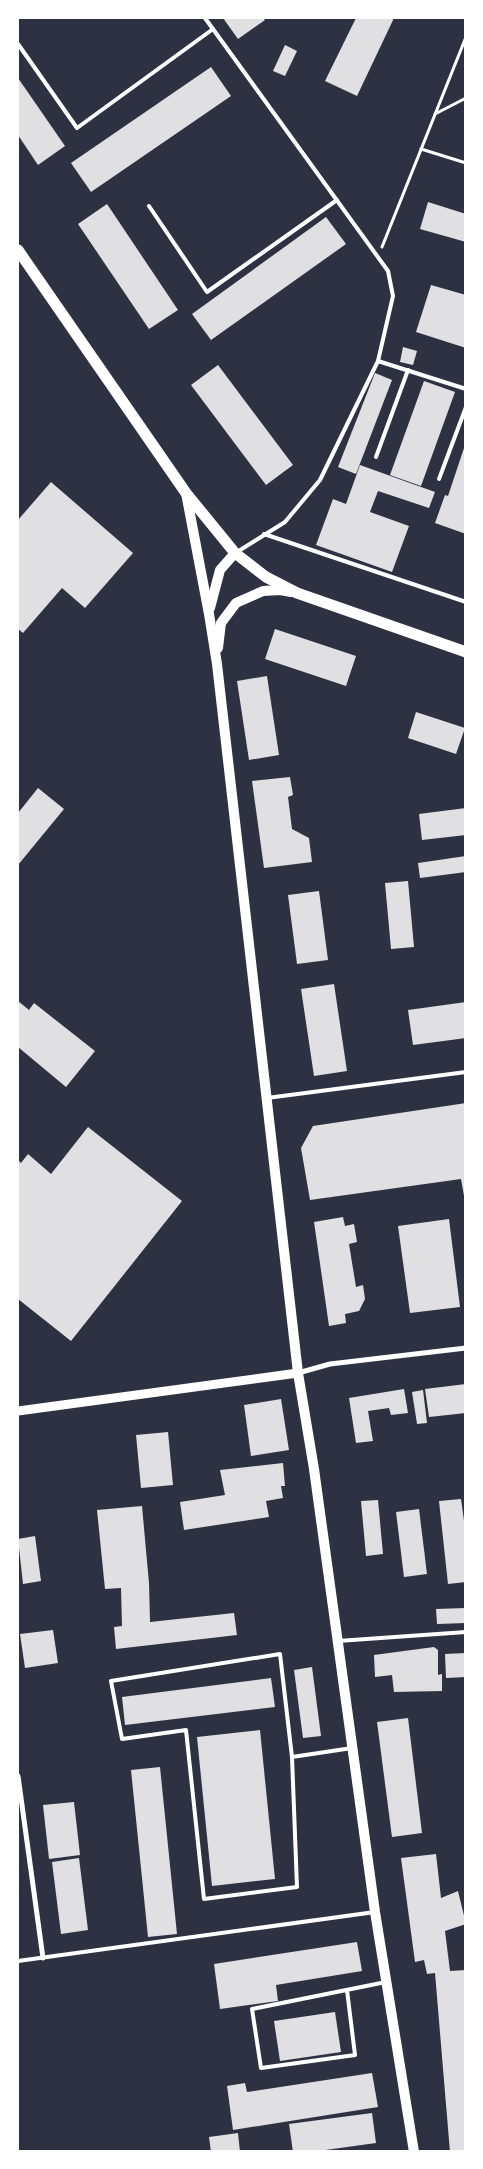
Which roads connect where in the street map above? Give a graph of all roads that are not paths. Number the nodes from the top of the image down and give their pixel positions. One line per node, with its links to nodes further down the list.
1 (205, 18): 2 (lane)
2 (213, 29): 3 (lane); 4 (lane)
3 (18, 44)
4 (337, 200): 5 (lane); 7 (lane)
5 (149, 206)
6 (18, 250): 13 (main road)
7 (378, 360): 8 (lane); 14 (lane)
8 (408, 370): 9 (lane); 11 (lane)
9 (466, 389)
10 (466, 407): 12 (lane)
11 (376, 457)
12 (439, 479)
13 (186, 493): 15 (main road); 18 (main road)
14 (264, 534): 15 (lane); 17 (lane)
15 (235, 553): 16 (main road); 18 (main road)
16 (297, 593): 19 (main road); 20 (main road)
17 (466, 602)
18 (209, 614): 20 (main road)
19 (466, 652)
20 (217, 664): 22 (main road)
21 (466, 1072): 22 (lane)
22 (267, 1098): 24 (main road)
23 (466, 1348): 24 (street)
24 (298, 1373): 25 (street); 27 (main road)
25 (18, 1410)
26 (466, 1632): 27 (lane)
27 (338, 1641): 28 (main road)
28 (352, 1748): 29 (lane); 31 (main road)
29 (292, 1756): 29 (lane)
30 (18, 1776): 32 (street)
31 (375, 1912): 32 (lane); 34 (main road)
32 (43, 1958): 33 (lane)
33 (18, 1961)
34 (386, 1982): 35 (lane); 36 (main road)
35 (347, 1990): 35 (lane)
36 (414, 2152)

